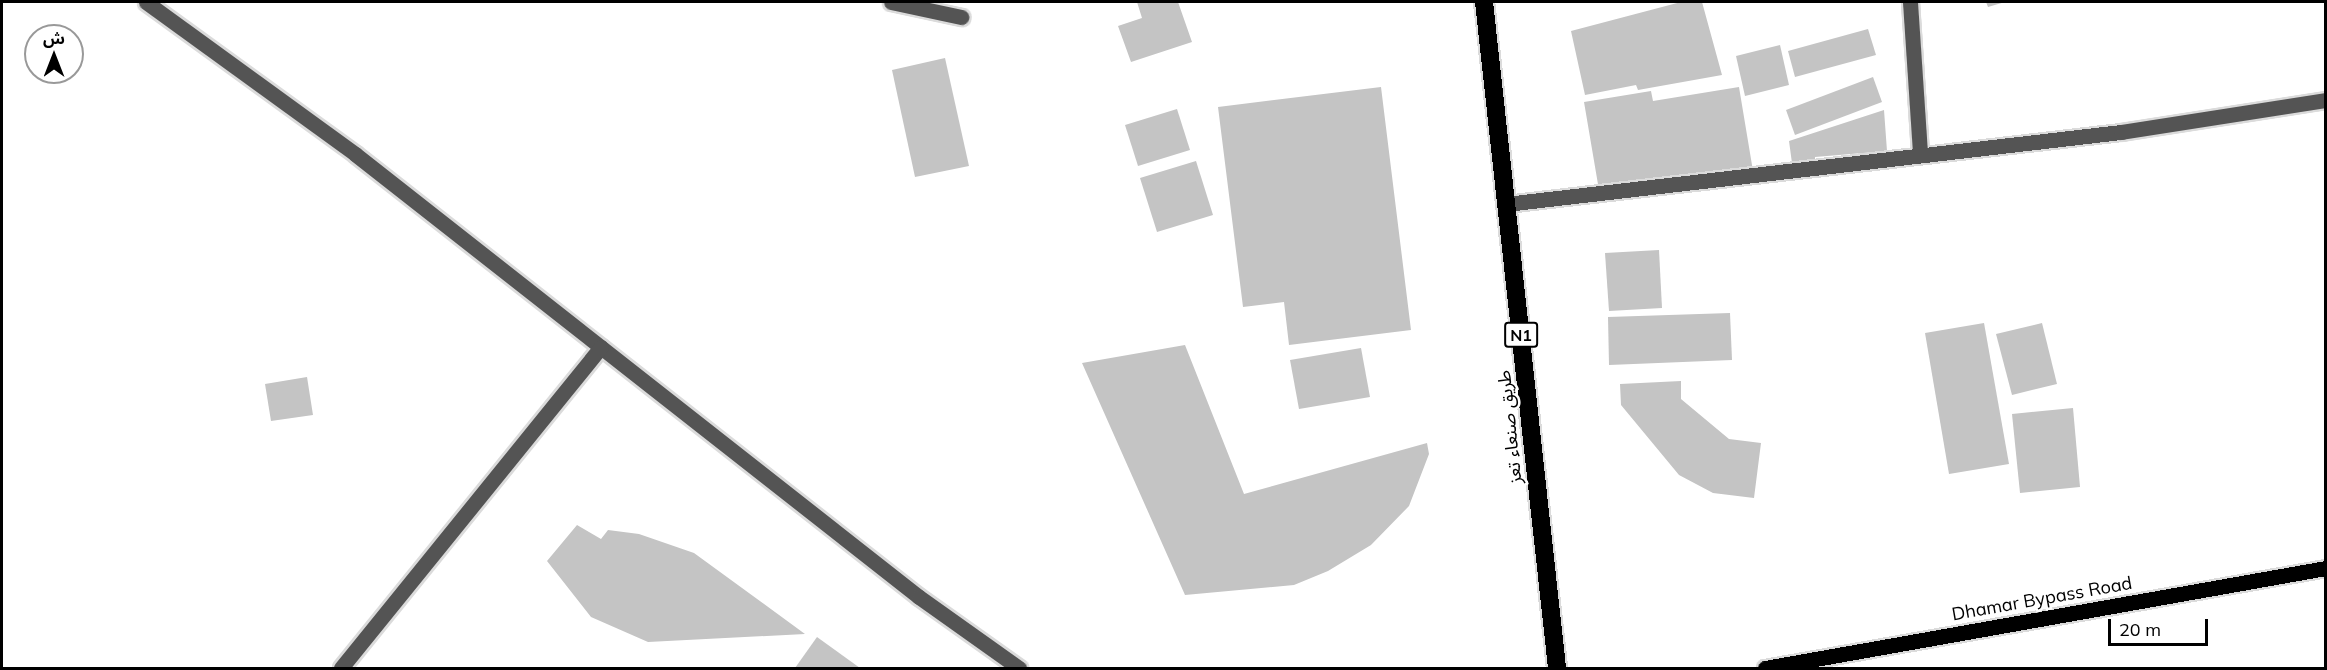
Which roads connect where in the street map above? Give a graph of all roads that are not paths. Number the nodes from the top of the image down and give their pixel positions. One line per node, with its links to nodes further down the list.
1 (146, 2): 9 (street)
2 (891, 2): 5 (street)
3 (1484, 2): 8 (highway, طريق صنعاء تعز / N1)
4 (1910, 2): 7 (street)
5 (961, 17)
6 (2325, 100): 7 (street)
7 (1920, 153): 8 (street)
8 (1506, 204): 13 (highway, طريق صنعاء تعز / N1)
9 (601, 347): 11 (street); 12 (street)
10 (2325, 568): 14 (main road, Dhamar Bypass Road)
11 (341, 669)
12 (1019, 669)
13 (1557, 669)
14 (1765, 669)

